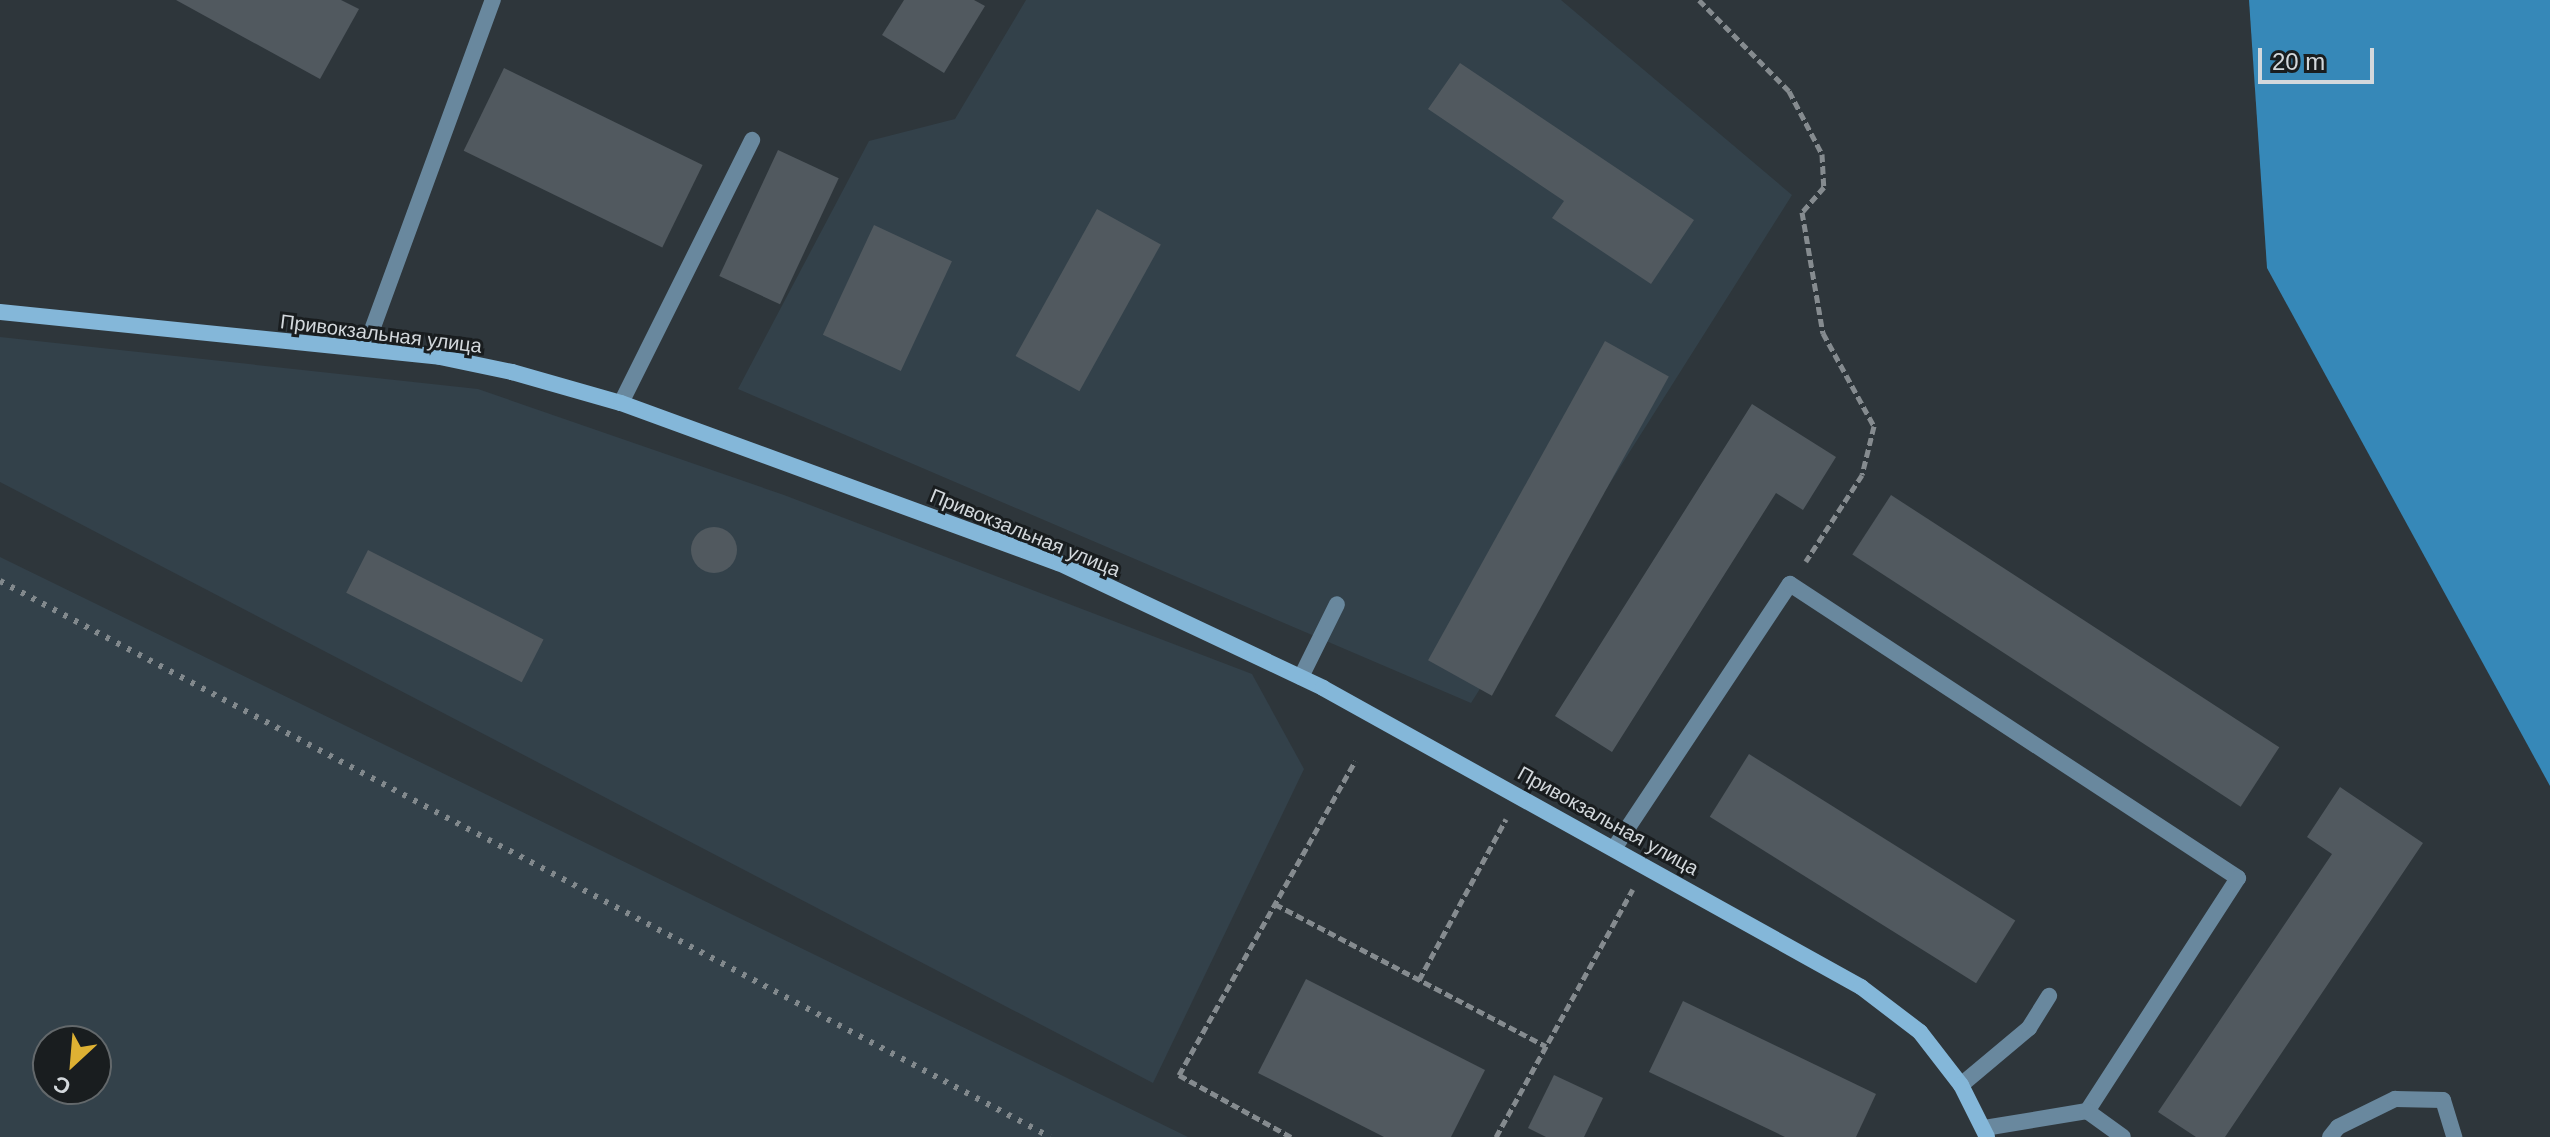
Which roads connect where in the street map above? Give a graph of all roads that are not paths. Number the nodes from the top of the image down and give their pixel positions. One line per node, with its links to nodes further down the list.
1 (493, 0): 4 (street)
2 (752, 140): 5 (street)
3 (0, 312): 4 (main road, Привокзальная улица)
4 (365, 349): 5 (main road, Привокзальная улица)
5 (621, 403): 7 (main road, Привокзальная улица)
6 (1337, 604): 7 (street)
7 (1301, 677): 8 (main road, Привокзальная улица)
8 (1615, 847): 10 (main road, Привокзальная улица); 11 (street)
9 (2049, 996): 10 (street)
10 (1961, 1085): 12 (main road, Привокзальная улица)
11 (2087, 1111): 12 (street); 13 (street)
12 (1986, 1132)
13 (2123, 1137)
14 (2330, 1137): 15 (street)
15 (2454, 1137)

